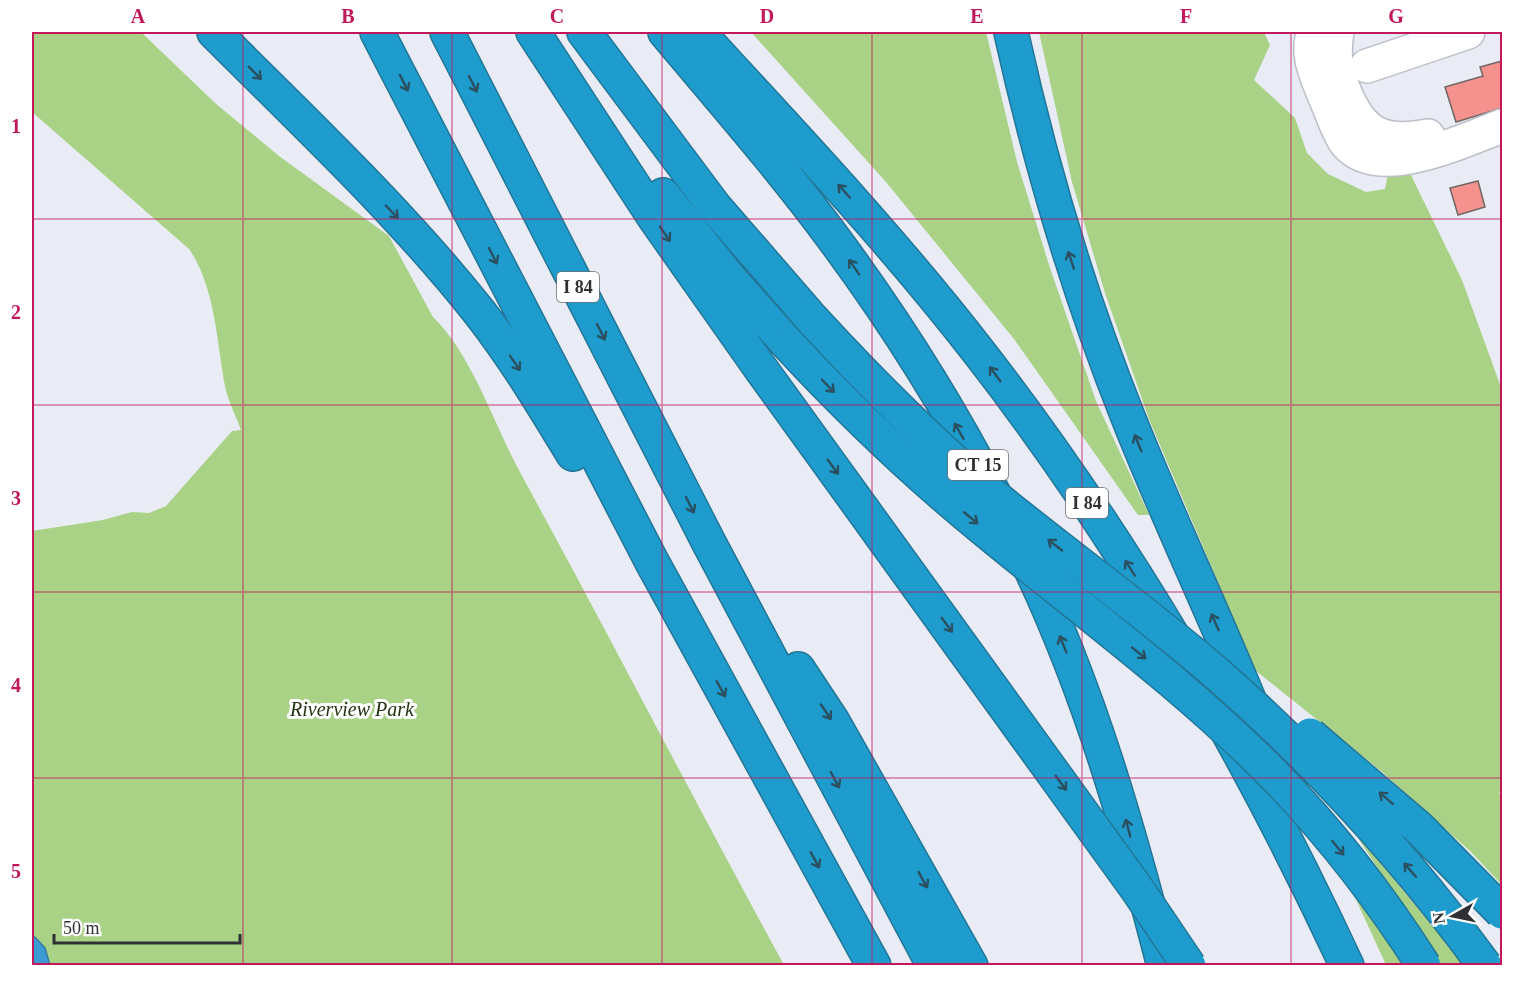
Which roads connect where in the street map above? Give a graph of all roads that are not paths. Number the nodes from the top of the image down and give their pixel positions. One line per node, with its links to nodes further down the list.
1 (214, 32): 17 (highway, one-way to 17)
2 (376, 32): 17 (highway, one-way to 17)
3 (447, 32): 16 (highway, I 84, one-way to 16)
4 (533, 32): 12 (highway)
5 (584, 32): 18 (highway, one-way to 5, bridge)
6 (664, 32): 24 (highway, CT 15, one-way to 6)
7 (698, 32): 20 (highway, I 84, one-way to 7)
8 (1011, 32): 20 (highway, one-way to 8)
9 (1314, 32): 15 (lane)
10 (1337, 32): 14 (lane)
11 (1468, 32): 13 (lane)
12 (552, 62): 25 (highway, one-way to 25, bridge); 27 (highway, one-way to 27, bridge)
13 (1367, 66)
14 (1503, 114)
15 (1503, 126)
16 (709, 543): 22 (highway, I 84, one-way to 22); 23 (highway, one-way to 23)
17 (705, 659): 21 (highway, one-way to 21)
18 (1200, 659): 19 (highway, one-way to 18, bridge); 28 (highway, one-way to 18, bridge)
19 (1503, 912)
20 (1322, 913): 26 (highway, I 84)
21 (874, 966)
22 (934, 966)
23 (971, 966)
24 (1164, 966)
25 (1189, 966)
26 (1347, 966)
27 (1424, 966)
28 (1485, 966)

